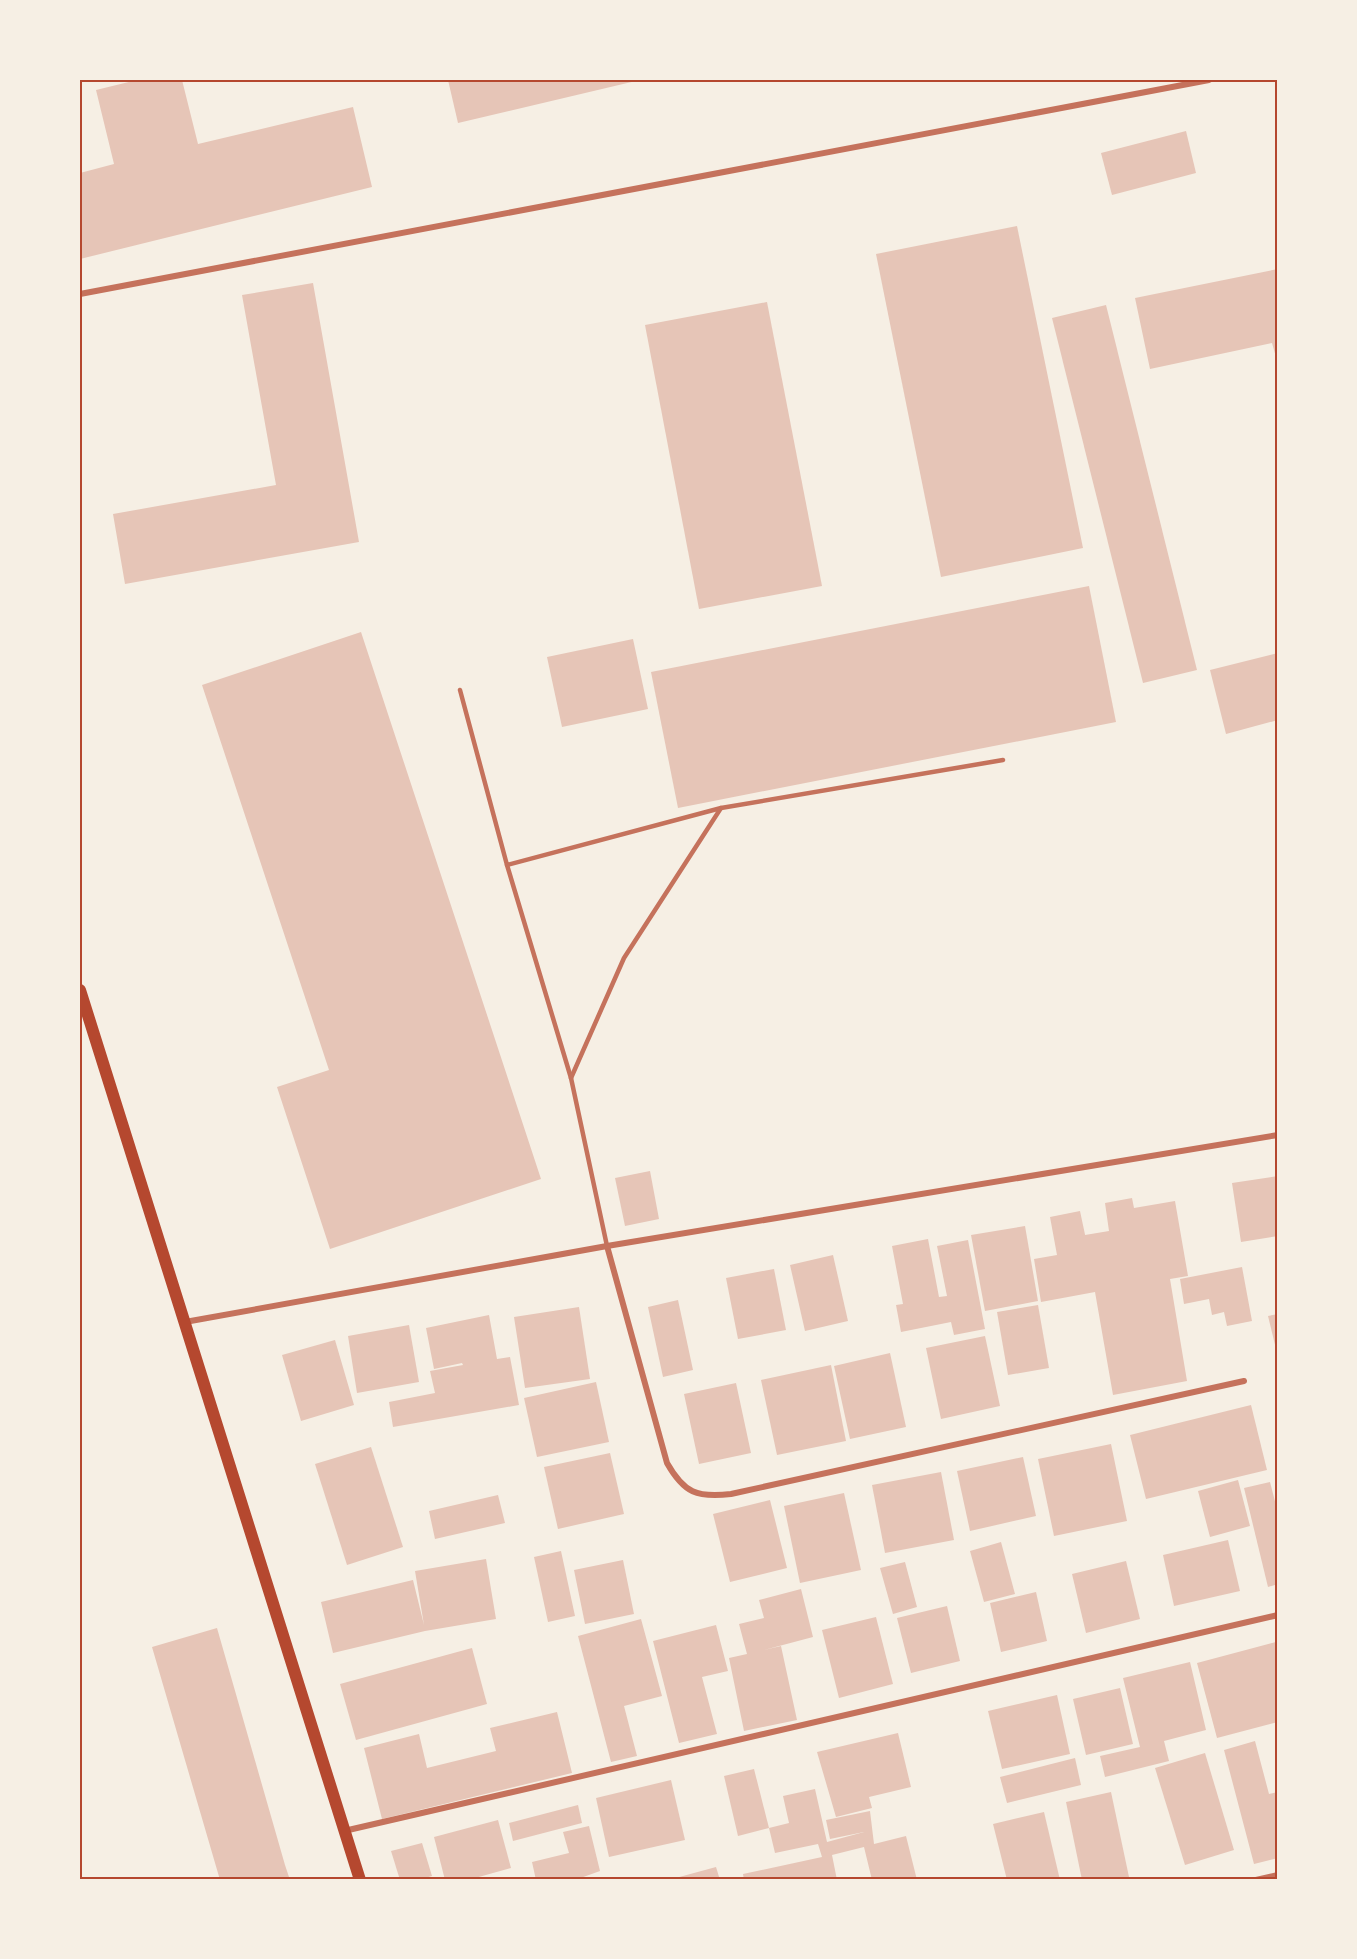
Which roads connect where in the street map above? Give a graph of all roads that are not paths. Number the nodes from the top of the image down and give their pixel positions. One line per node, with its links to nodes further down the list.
1 (1209, 80): 2 (street)
2 (80, 294)
3 (460, 690): 6 (lane)
4 (1003, 760): 5 (lane)
5 (721, 808): 6 (lane); 8 (lane)
6 (507, 865): 8 (lane)
7 (80, 990): 11 (main road)
8 (571, 1078): 10 (lane)
9 (1278, 1135): 10 (street)
10 (607, 1246): 11 (street); 12 (street)
11 (185, 1322): 14 (main road)
12 (1244, 1381)
13 (1278, 1615): 14 (street)
14 (345, 1831): 16 (main road)
15 (1278, 1875): 17 (street)
16 (360, 1880)
17 (1256, 1880)

